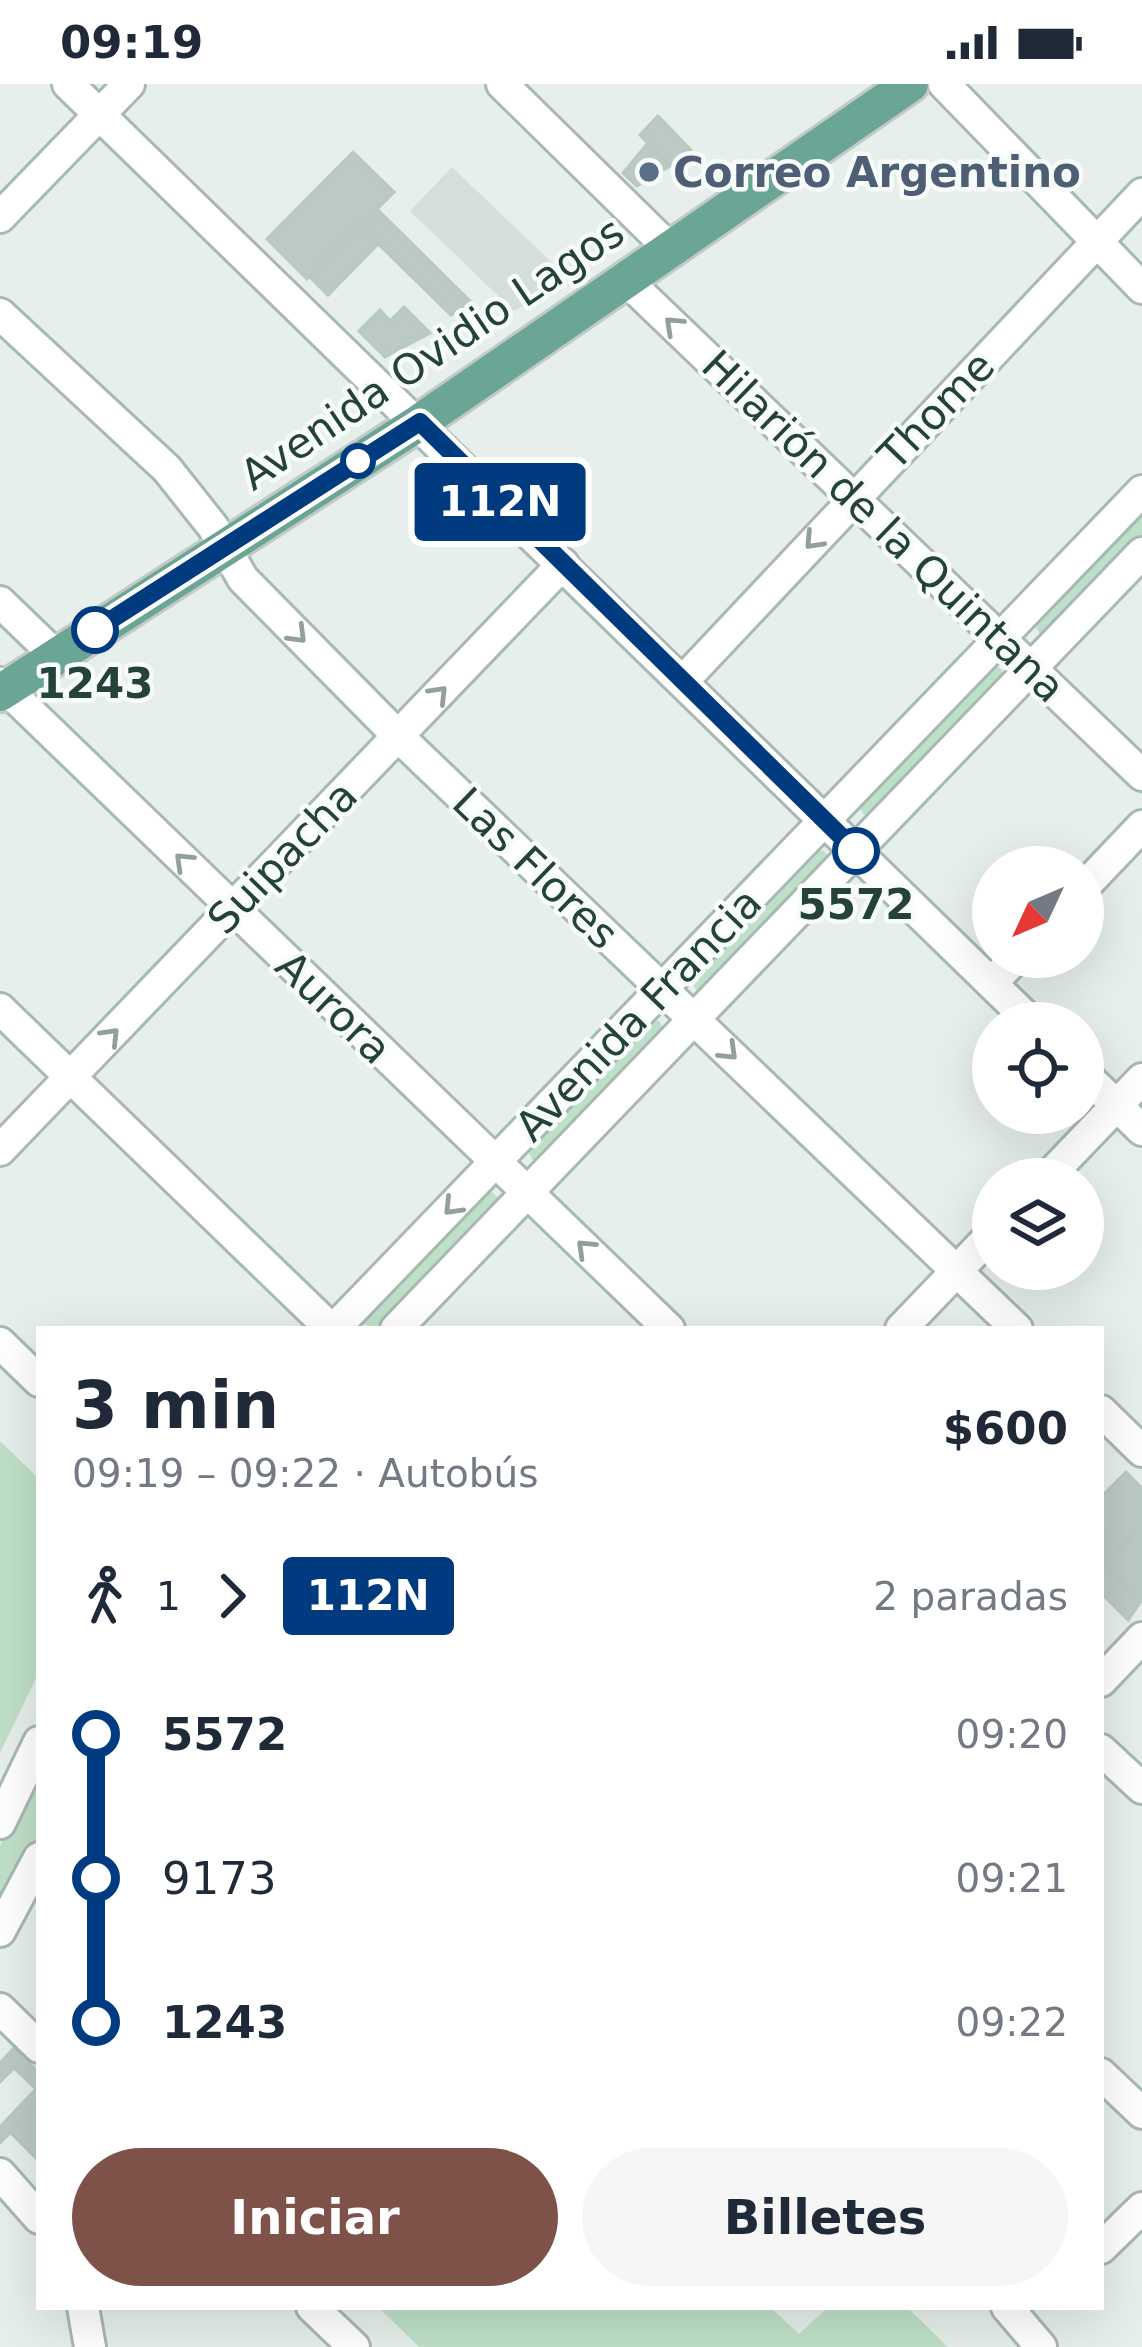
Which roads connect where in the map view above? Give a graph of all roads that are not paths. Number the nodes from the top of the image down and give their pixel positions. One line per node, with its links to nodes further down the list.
1 (68, 84): 7 (street)
2 (128, 84): 7 (street)
3 (502, 84): 10 (street)
4 (867, 84): 10 (main road, Avenida Ovidio Lagos)
5 (910, 84): 10 (main road, Avenida Ovidio Lagos)
6 (944, 84): 11 (street)
7 (99, 114): 9 (street); 15 (street)
8 (1142, 194): 11 (street, Thome)
9 (0, 217)
10 (661, 240): 12 (main road, Avenida Ovidio Lagos); 15 (main road, Avenida Ovidio Lagos)
11 (1096, 243): 13 (street); 17 (street, Thome)
12 (625, 279): 15 (main road, Avenida Ovidio Lagos); 17 (street, Hilarión de la Quintana, one-way to 12)
13 (1142, 288)
14 (0, 314): 18 (street, Las Flores)
15 (411, 414): 18 (main road, Avenida Ovidio Lagos); 20 (street)
16 (1142, 491): 22 (street, Avenida Francia)
17 (854, 496): 22 (street, Hilarión de la Quintana); 25 (street, Thome, one-way to 25)
18 (219, 536): 23 (main road, Avenida Ovidio Lagos); 27 (street, Las Flores, one-way to 27)
19 (1142, 553): 24 (street, Avenida Francia)
20 (563, 564): 25 (street); 27 (street, Suipacha, one-way to 20)
21 (0, 602): 23 (street)
22 (1001, 638): 24 (street, Hilarión de la Quintana); 29 (street, Avenida Francia)
23 (48, 649): 26 (main road, Avenida Ovidio Lagos)
24 (1031, 668): 28 (street, Hilarión de la Quintana); 31 (street, Avenida Francia)
25 (683, 682): 29 (street)
26 (1, 683): 33 (street, Aurora, one-way to 26)
27 (398, 736): 33 (street, Suipacha); 36 (street, Las Flores)
28 (1142, 775)
29 (825, 820): 31 (street); 36 (street, Avenida Francia)
30 (1142, 826): 32 (street)
31 (856, 851): 35 (street); 39 (street, Avenida Francia)
32 (1104, 866)
33 (232, 910): 40 (street, Suipacha, one-way to 33); 47 (street, Aurora)
34 (997, 978): 35 (street)
35 (992, 983): 37 (street)
36 (663, 988): 39 (street, Las Flores); 47 (street, Avenida Francia)
37 (1011, 1002)
38 (0, 1009): 40 (street)
39 (694, 1019): 48 (street, Avenida Francia); 50 (street, Las Flores, one-way to 50)
40 (71, 1077): 45 (street, Suipacha); 51 (street)
41 (1142, 1078): 43 (street)
42 (1104, 1093): 43 (street)
43 (1117, 1106): 44 (street); 46 (street)
44 (1142, 1130)
45 (0, 1150)
46 (1066, 1158)
47 (495, 1162): 48 (street, Aurora); 52 (street, Avenida Francia, one-way to 52)
48 (528, 1192): 53 (street, Avenida Francia); 54 (street, Aurora, one-way to 48)
49 (972, 1255): 50 (street)
50 (957, 1271): 55 (street); 56 (street, Las Flores)
51 (330, 1326)
52 (336, 1326)
53 (400, 1326)
54 (666, 1326)
55 (904, 1326)
56 (1014, 1326)
57 (0, 1343): 58 (street)
58 (36, 1378)
59 (1104, 1414): 60 (street)
60 (1142, 1451)
61 (1142, 1638): 62 (street)
62 (1104, 1678)
63 (36, 1748): 66 (street)
64 (1104, 1753): 65 (street)
65 (1142, 1788)
66 (0, 1823)
67 (36, 1864): 68 (street)
68 (0, 1931)
69 (0, 2009): 70 (street)
70 (36, 2044)
71 (1104, 2077): 72 (street)
72 (1142, 2113)
73 (0, 2174): 75 (street)
74 (1142, 2208): 76 (street)
75 (36, 2215)
76 (1104, 2245)
77 (83, 2310): 80 (street)
78 (315, 2310): 81 (street)
79 (1028, 2321): 82 (street)
80 (89, 2347)
81 (354, 2347)
82 (1061, 2347)

